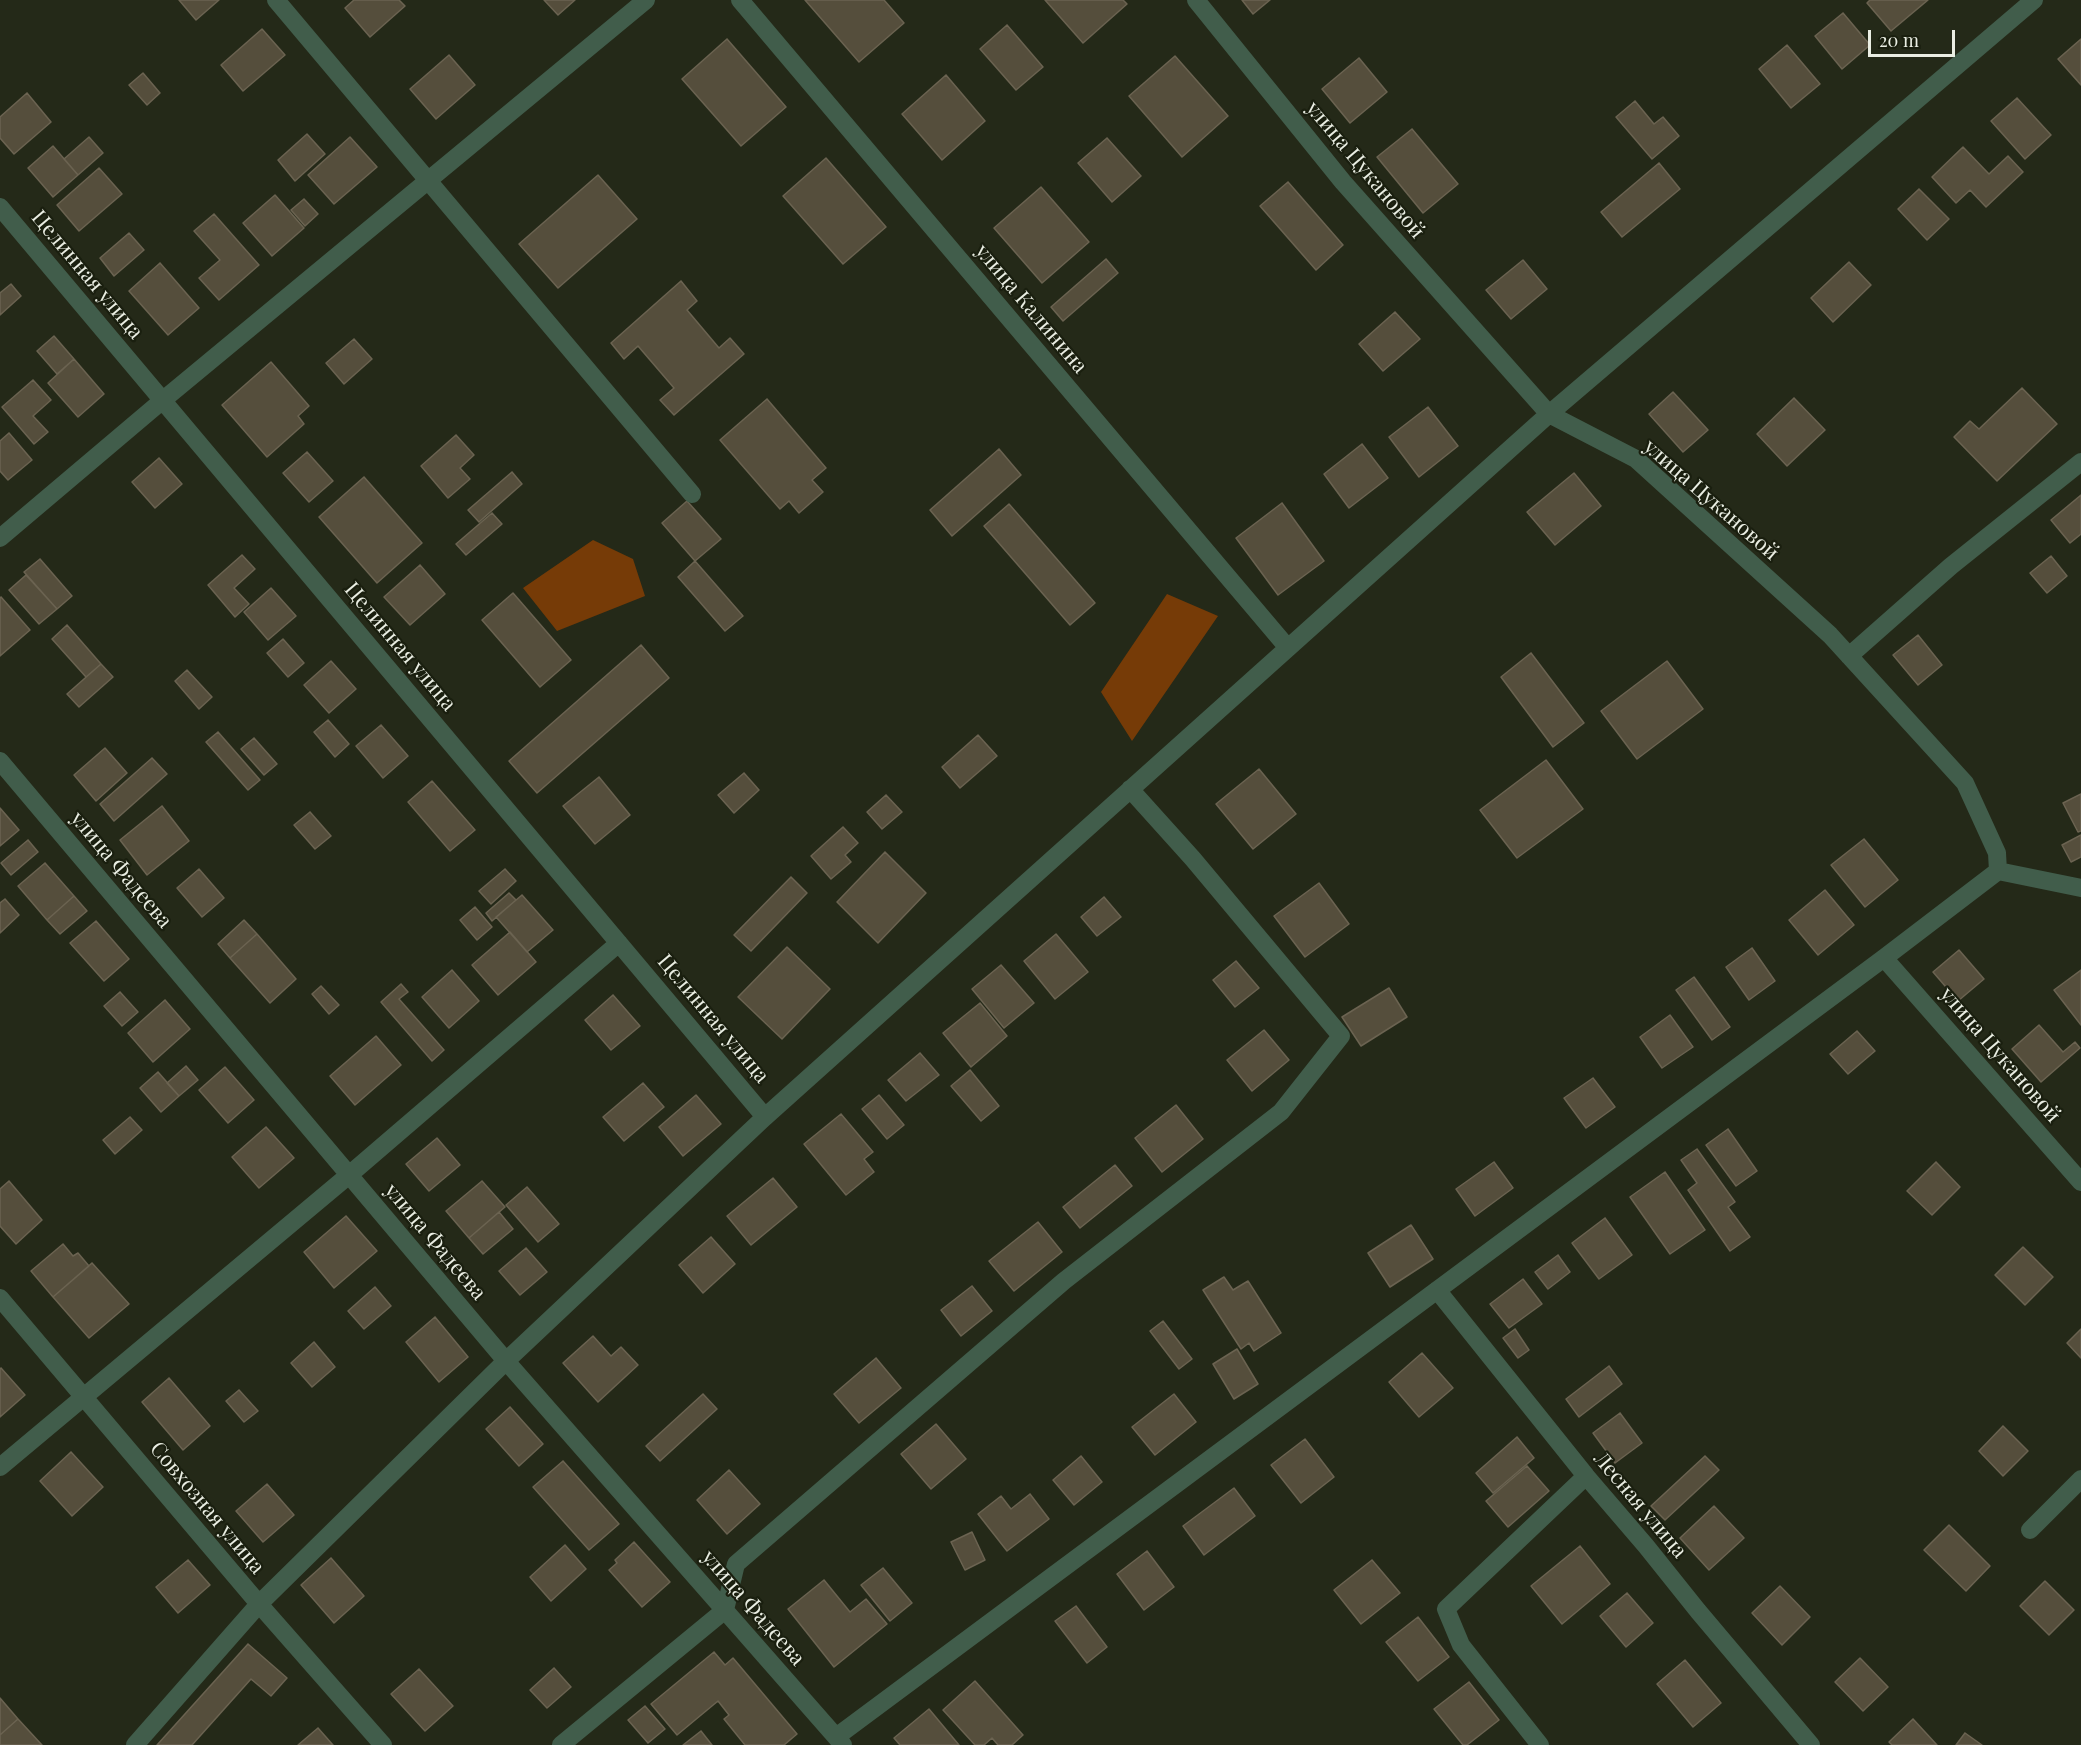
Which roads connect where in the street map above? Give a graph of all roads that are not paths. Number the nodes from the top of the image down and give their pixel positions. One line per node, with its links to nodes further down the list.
1 (276, 0): 6 (street)
2 (646, 0): 6 (street)
3 (740, 0): 13 (street, улица Калинина)
4 (1196, 0): 9 (street, улица Цукановой)
5 (2034, 0): 9 (street)
6 (427, 181): 8 (street); 11 (street)
7 (0, 207): 8 (street, Целинная улица)
8 (163, 400): 12 (street); 19 (street, Целинная улица)
9 (1549, 414): 13 (street); 14 (street, улица Цукановой)
10 (2081, 462): 14 (street)
11 (692, 494)
12 (0, 538)
13 (1288, 648): 16 (street)
14 (1849, 656): 17 (street, улица Цукановой)
15 (0, 761): 22 (street, улица Фадеева)
16 (1130, 789): 21 (street); 33 (street)
17 (1998, 871): 18 (street); 20 (street)
18 (2081, 888)
19 (620, 944): 21 (street, Целинная улица); 22 (street)
20 (1884, 958): 23 (street, улица Цукановой); 24 (street)
21 (765, 1117): 26 (street)
22 (349, 1175): 26 (street, улица Фадеева); 27 (street)
23 (2081, 1182)
24 (1437, 1290): 29 (street, Лесная улица); 34 (street)
25 (0, 1298): 27 (street, Совхозная улица)
26 (506, 1361): 32 (street); 33 (street, улица Фадеева)
27 (83, 1396): 28 (street); 32 (street, Совхозная улица)
28 (0, 1467)
29 (1586, 1476): 38 (street); 39 (street, Лесная улица)
30 (2081, 1479): 31 (street)
31 (2030, 1530)
32 (259, 1604): 35 (street); 36 (street, Совхозная улица)
33 (725, 1610): 34 (street, улица Фадеева); 37 (street)
34 (839, 1741)
35 (135, 1745)
36 (383, 1745)
37 (561, 1745)
38 (1540, 1745)
39 (1811, 1745)

